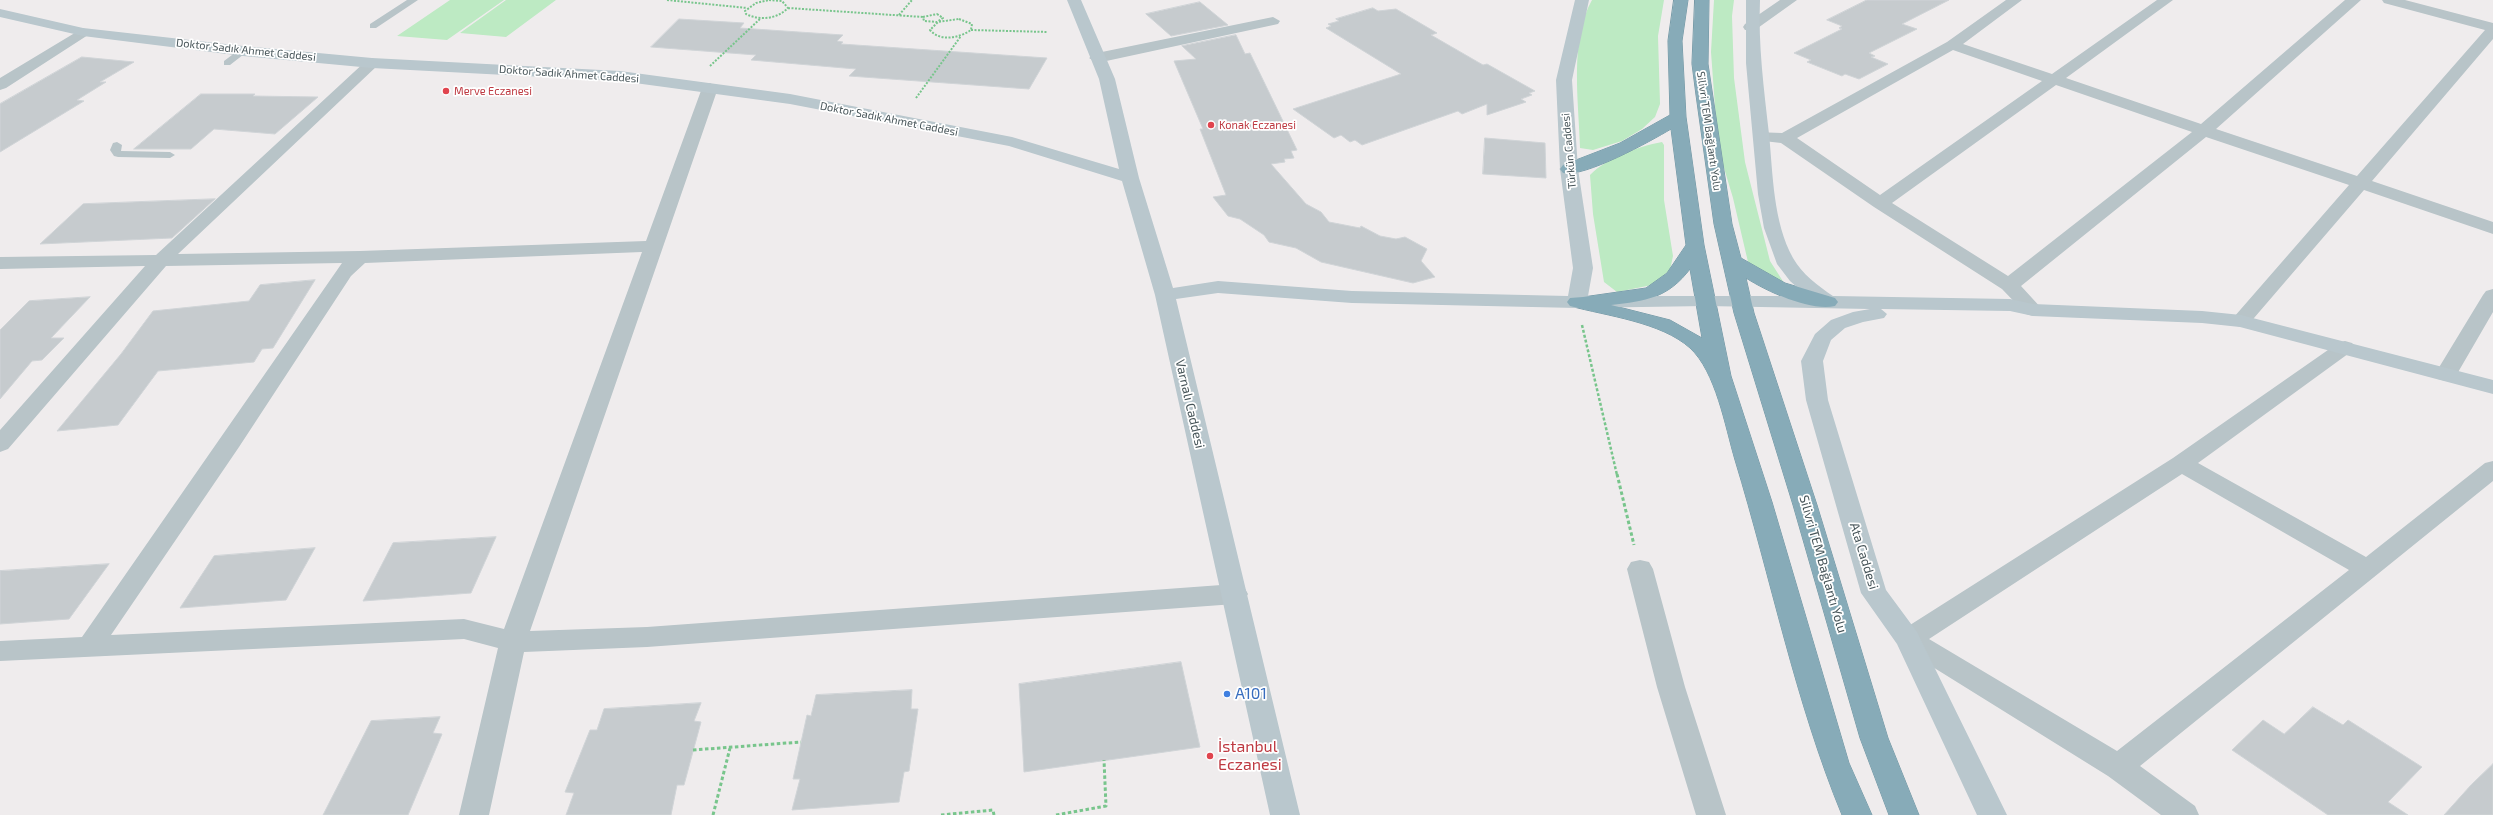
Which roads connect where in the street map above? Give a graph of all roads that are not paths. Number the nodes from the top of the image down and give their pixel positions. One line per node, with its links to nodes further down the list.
1 (413, 0): 14 (lane)
2 (1074, 0): 20 (street, Varnalı Caddesi)
3 (1582, 0): 32 (street, Türkün Caddesi)
4 (1681, 0): 26 (highway, Silivri TEM Bağlantı Yolu)
5 (1702, 0): 41 (highway, Silivri TEM Bağlantı Yolu)
6 (1753, 0): 15 (street)
7 (1790, 0): 15 (street)
8 (2015, 0): 18 (street)
9 (2166, 0): 23 (street)
10 (2354, 0): 27 (street)
11 (2389, 0): 16 (street)
12 (2, 15): 17 (street, Doktor Sadık Ahmet Caddesi)
13 (1273, 21): 20 (street)
14 (373, 26)
15 (1750, 27): 28 (street)
16 (2493, 29): 34 (street)
17 (83, 32): 19 (street, Doktor Sadık Ahmet Caddesi); 24 (street)
18 (1952, 45): 23 (street); 29 (street)
19 (242, 51): 21 (lane); 22 (street, Doktor Sadık Ahmet Caddesi)
20 (1098, 58): 33 (street, Varnalı Caddesi)
21 (227, 63)
22 (372, 63): 25 (street, Doktor Sadık Ahmet Caddesi); 40 (street)
23 (2055, 80): 27 (street); 35 (street)
24 (0, 85)
25 (710, 88): 33 (street, Doktor Sadık Ahmet Caddesi); 38 (street)
26 (1678, 117): 32 (highway); 37 (highway, Silivri TEM Bağlantı Yolu)
27 (2204, 130): 34 (street); 43 (street)
28 (1761, 136): 29 (street); 47 (street)
29 (1785, 138): 35 (street)
30 (117, 145): 31 (lane)
31 (170, 155)
32 (1569, 169): 46 (street, Türkün Caddesi)
33 (1130, 178): 44 (street, Varnalı Caddesi)
34 (2361, 183): 36 (street); 52 (street)
35 (1880, 203): 43 (street)
36 (2493, 228)
37 (1695, 245): 46 (highway); 48 (highway, Silivri TEM Bağlantı Yolu)
38 (653, 246): 39 (street); 64 (street)
39 (360, 257): 40 (street); 65 (street)
40 (161, 260): 42 (street); 57 (street)
41 (1732, 262): 47 (highway); 49 (highway, Silivri TEM Bağlantı Yolu)
42 (0, 263)
43 (2009, 285): 50 (street)
44 (1165, 295): 46 (street); 62 (street, Varnalı Caddesi)
45 (2493, 295): 54 (street)
46 (1577, 302): 48 (street); 55 (highway)
47 (1828, 302): 49 (street); 50 (street)
48 (1707, 306): 49 (street); 55 (highway)
49 (1743, 307): 51 (street); 72 (highway, Silivri TEM Bağlantı Yolu)
50 (2033, 310): 51 (street); 52 (street)
51 (1878, 314): 63 (street, Ata Caddesi)
52 (2240, 321): 53 (street)
53 (2345, 347): 54 (street); 58 (street)
54 (2446, 374): 56 (street)
55 (1720, 376): 71 (highway)
56 (2493, 386)
57 (0, 444)
58 (2181, 464): 61 (street); 63 (street)
59 (2493, 469): 61 (street)
60 (1640, 569): 70 (street)
61 (2366, 569): 67 (street)
62 (1235, 594): 64 (street); 69 (street, Varnalı Caddesi)
63 (1908, 639): 67 (street); 73 (street, Ata Caddesi)
64 (513, 642): 65 (street); 68 (street)
65 (89, 647): 66 (street)
66 (0, 651)
67 (2118, 767): 74 (street)
68 (474, 815)
69 (1285, 815)
70 (1711, 815)
71 (1857, 815)
72 (1904, 815)
73 (1992, 815)
74 (2184, 815)

